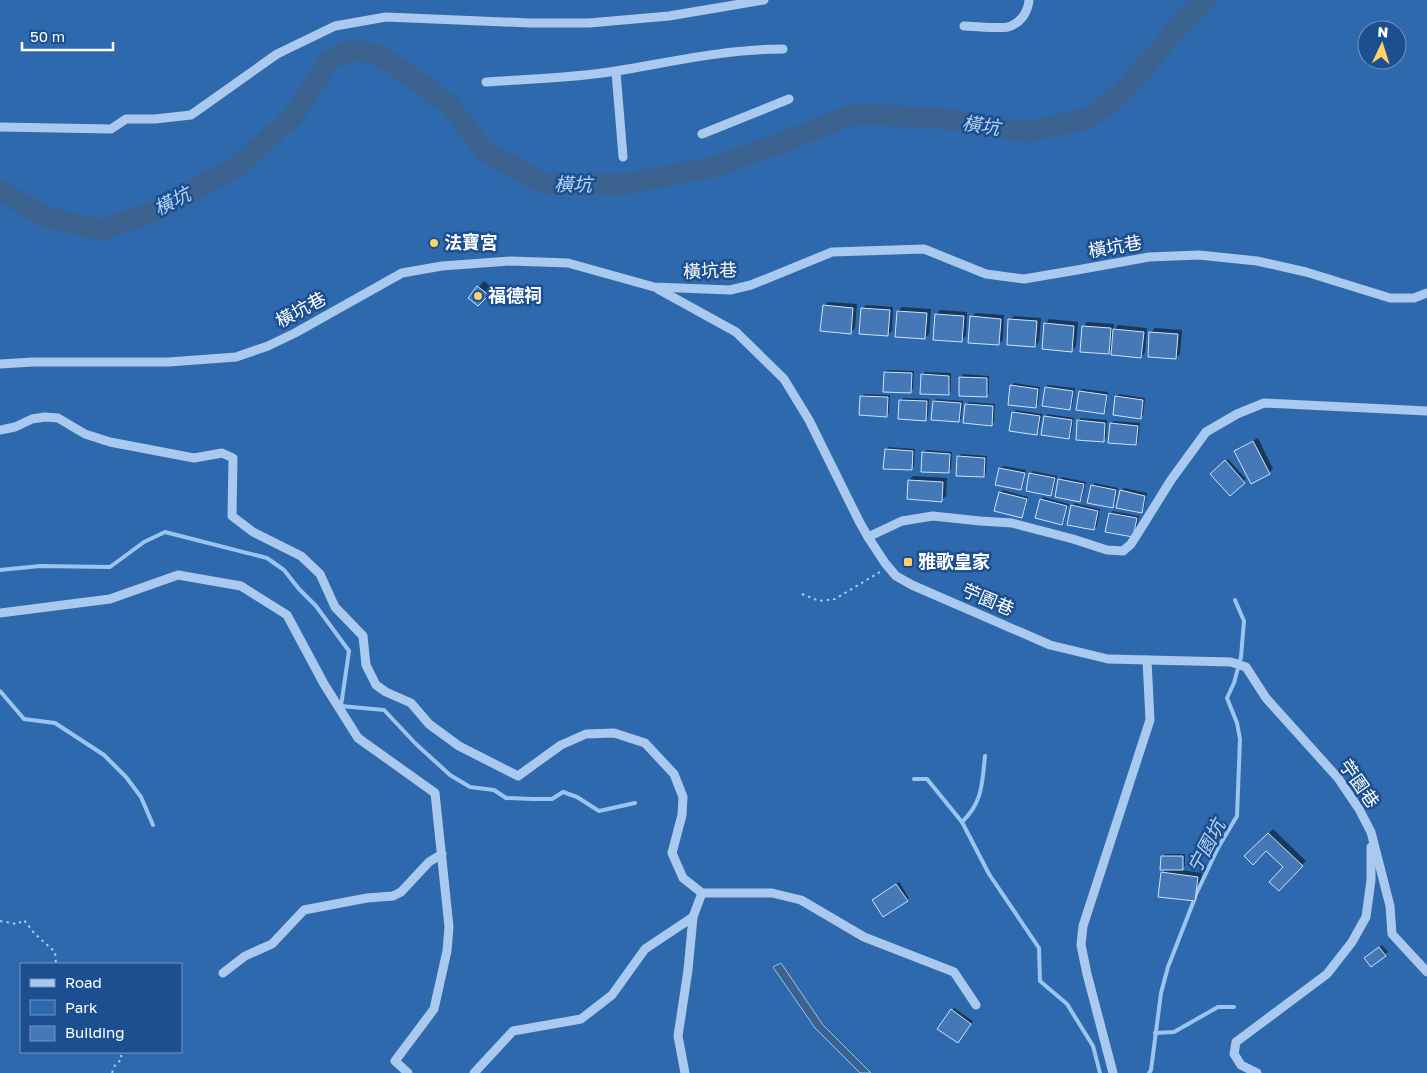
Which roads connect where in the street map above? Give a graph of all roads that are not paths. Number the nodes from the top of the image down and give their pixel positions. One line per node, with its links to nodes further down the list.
1 (764, 0): 8 (street)
2 (1029, 0): 3 (street)
3 (964, 26)
4 (784, 49): 5 (street)
5 (616, 72): 6 (street); 10 (street)
6 (486, 82)
7 (789, 99): 9 (street)
8 (0, 126)
9 (702, 134)
10 (623, 157)
11 (654, 287): 12 (street, 橫坑巷); 13 (street, 橫坑巷); 16 (street, 苧園巷)
12 (1427, 294)
13 (0, 364)
14 (1427, 412): 16 (street)
15 (0, 430): 21 (street)
16 (868, 537): 18 (street, 苧園巷)
17 (0, 613): 20 (street)
18 (1147, 660): 19 (street, 苧園巷); 29 (street)
19 (1371, 832): 23 (street, 苧園巷); 30 (street, 苧園巷)
20 (442, 854): 24 (street); 26 (street)
21 (702, 893): 22 (street); 25 (street)
22 (692, 917): 27 (street); 28 (street)
23 (1427, 972)
24 (223, 973)
25 (976, 1005)
26 (408, 1073)
27 (474, 1073)
28 (685, 1073)
29 (1114, 1073)
30 (1257, 1073)

